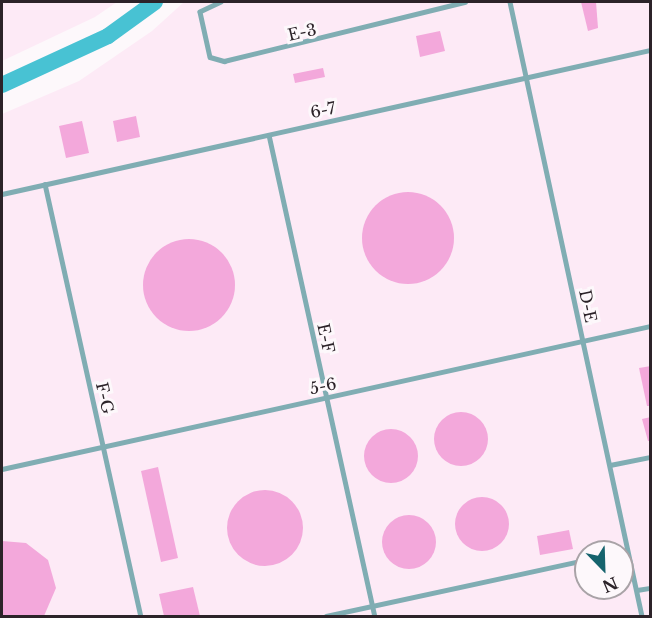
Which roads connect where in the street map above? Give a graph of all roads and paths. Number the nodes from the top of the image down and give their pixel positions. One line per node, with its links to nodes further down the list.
1 (220, 2): 2 (lane, E-3)
2 (465, 2)
3 (510, 2): 5 (lane, D-E)
4 (651, 50): 5 (lane, 6-7)
5 (527, 78): 6 (lane, 6-7); 10 (lane, D-E)
6 (269, 135): 7 (lane, 6-7); 11 (lane, E-F)
7 (45, 184): 8 (lane, 6-7); 12 (lane, F-G)
8 (2, 194)
9 (651, 326): 10 (lane, 5-6)
10 (583, 342): 11 (lane, 5-6); 14 (lane, D-E)
11 (326, 398): 12 (lane, 5-6); 21 (lane, E-F)
12 (104, 447): 15 (lane, 5-6); 22 (lane, F-G)
13 (651, 457): 14 (lane)
14 (610, 465): 16 (lane, D-E)
15 (2, 469)
16 (625, 540)
17 (574, 563): 21 (lane)
18 (634, 579): 20 (lane, D-E)
19 (651, 588): 20 (lane)
20 (637, 591): 25 (lane, D-E)
21 (373, 606): 23 (lane); 24 (lane, E-F)
22 (141, 616)
23 (326, 616)
24 (375, 616)
25 (642, 616)

